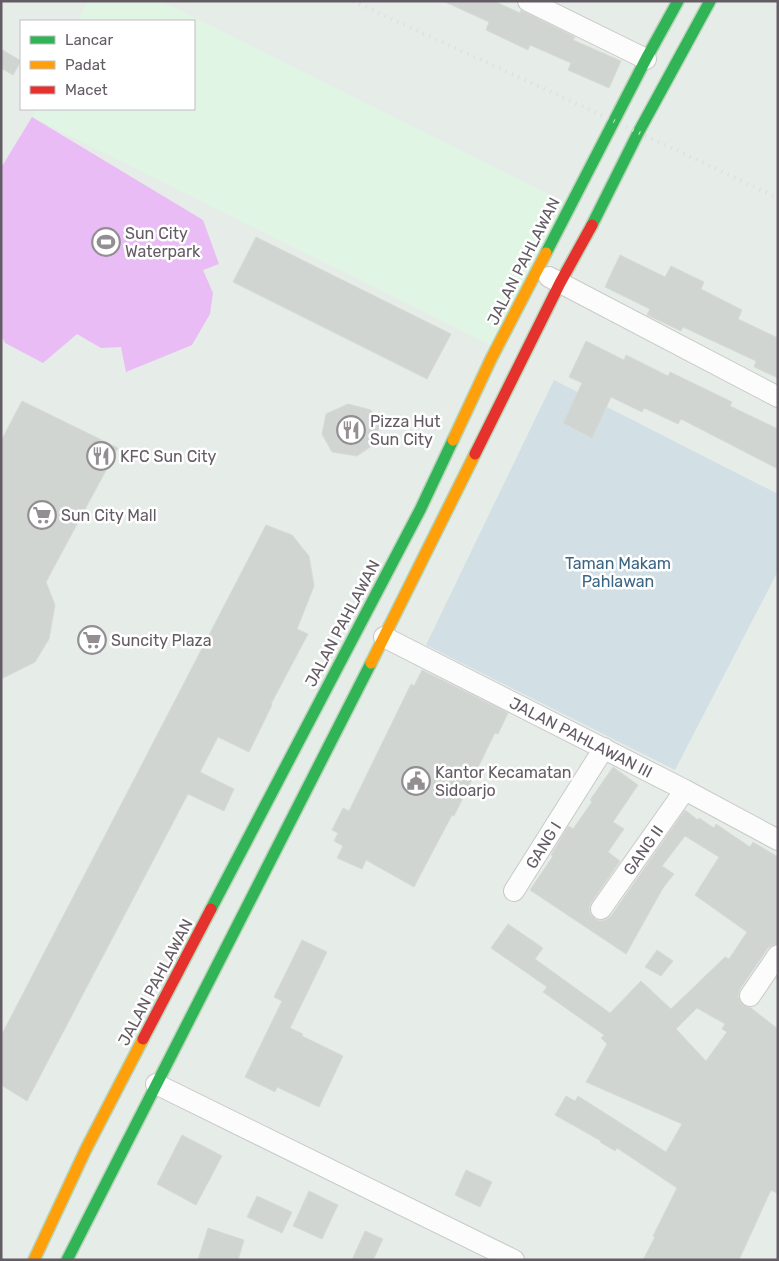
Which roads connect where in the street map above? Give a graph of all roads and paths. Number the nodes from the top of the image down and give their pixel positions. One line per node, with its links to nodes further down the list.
1 (528, 1): 4 (street)
2 (678, 1): 4 (main road, JALAN PAHLAWAN)
3 (710, 1): 6 (main road)
4 (646, 59): 5 (main road, JALAN PAHLAWAN)
5 (536, 270): 6 (street); 17 (main road, JALAN PAHLAWAN)
6 (560, 283): 7 (street); 8 (main road)
7 (778, 397)
8 (384, 637): 9 (street, JALAN PAHLAWAN III); 16 (main road)
9 (604, 748): 10 (street, JALAN PAHLAWAN III); 12 (street, GANG I)
10 (685, 790): 11 (street, JALAN PAHLAWAN III); 13 (street, GANG II)
11 (778, 840)
12 (514, 891)
13 (601, 910)
14 (778, 955): 15 (street)
15 (750, 996)
16 (156, 1084): 18 (main road); 19 (street)
17 (34, 1260)
18 (67, 1260)
19 (514, 1260)

